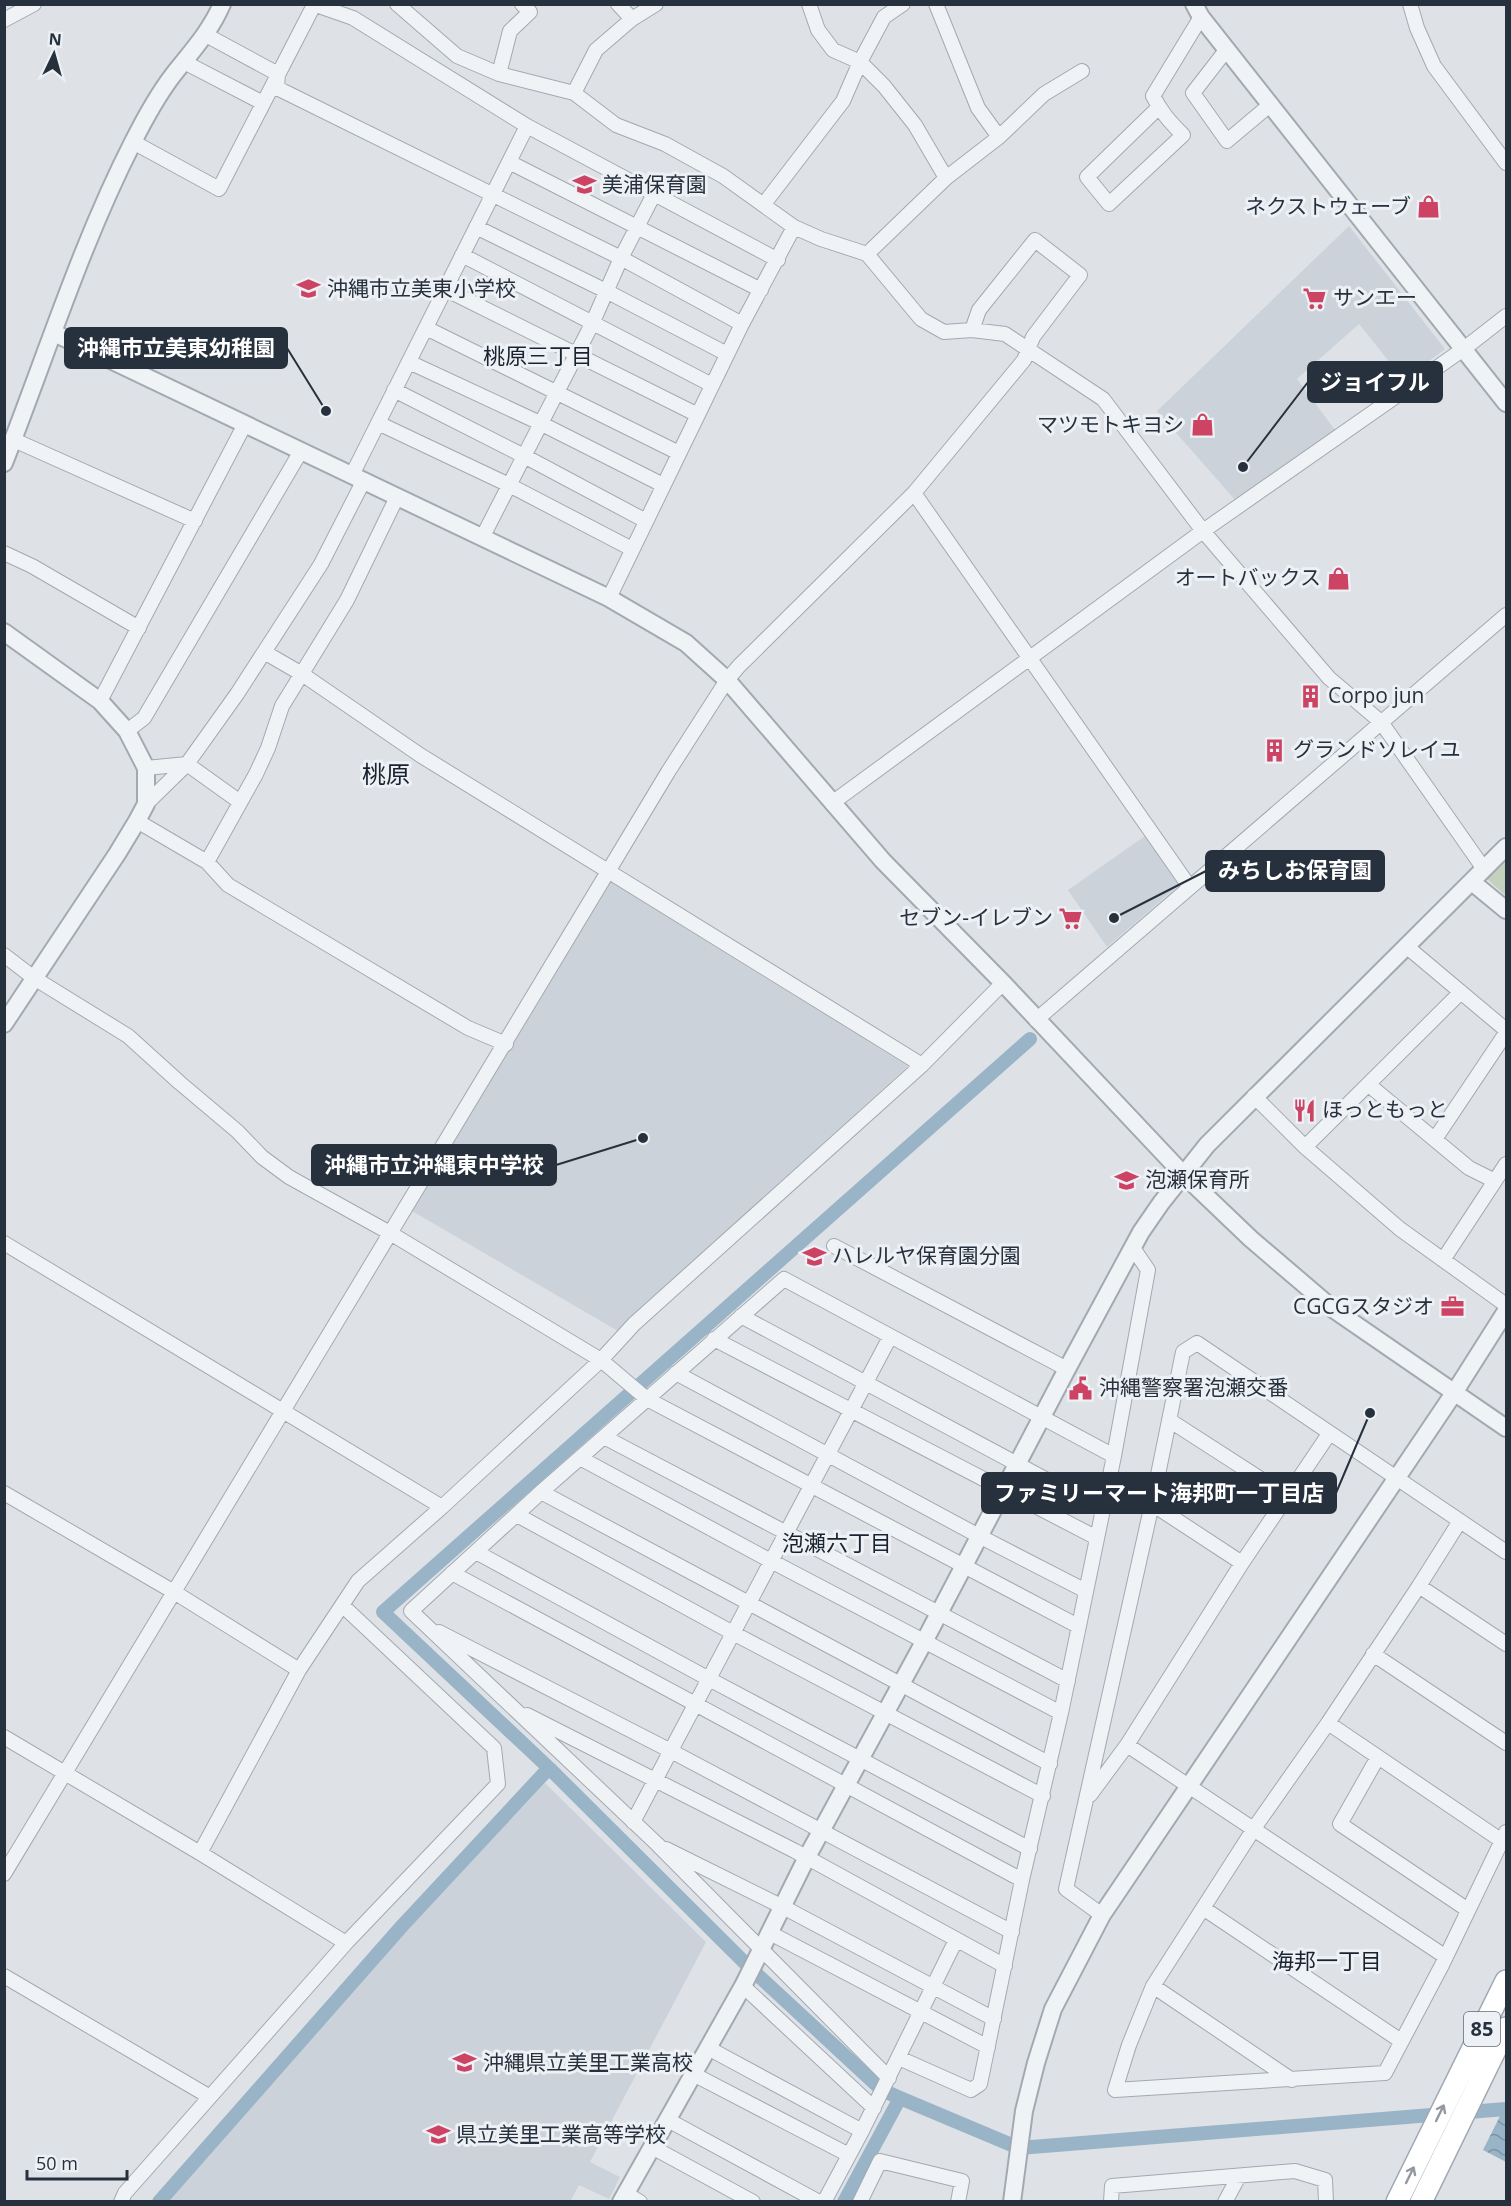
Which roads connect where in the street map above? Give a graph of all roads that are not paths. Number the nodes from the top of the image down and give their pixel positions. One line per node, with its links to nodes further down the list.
1 (34, 4): 14 (street)
2 (222, 4): 15 (street)
3 (397, 4): 21 (street)
4 (522, 4): 21 (street)
5 (618, 4): 13 (street)
6 (657, 4): 13 (street)
7 (809, 4): 18 (street)
8 (903, 4): 18 (street)
9 (936, 4): 27 (street)
10 (1410, 4): 30 (street)
11 (313, 5): 20 (street); 26 (street)
12 (1198, 11): 16 (street); 25 (street)
13 (632, 19): 22 (street)
14 (4, 20)
15 (206, 35): 17 (street); 20 (street)
16 (1227, 49): 24 (street); 24 (street)
17 (184, 62): 23 (street); 28 (street)
18 (860, 62): 31 (street); 34 (street)
19 (1082, 71): 27 (street)
20 (278, 74): 23 (street); 33 (street)
21 (499, 74): 22 (street)
22 (574, 93): 34 (street)
23 (263, 103): 28 (street)
24 (1271, 104): 52 (street)
25 (1159, 107): 25 (street)
26 (527, 126): 29 (street); 32 (street)
27 (999, 137): 31 (street)
28 (133, 142): 50 (street)
29 (509, 162): 33 (street); 37 (street)
30 (1506, 163)
31 (946, 178): 38 (street)
32 (654, 194): 37 (street); 41 (street)
33 (492, 196): 35 (street); 40 (street)
34 (764, 204): 36 (street)
35 (476, 227): 39 (street); 44 (street)
36 (794, 227): 38 (street); 41 (street)
37 (636, 228): 40 (street); 43 (street)
38 (867, 254): 49 (street)
39 (462, 255): 42 (street); 46 (street)
40 (621, 258): 44 (street); 47 (street)
41 (778, 260): 43 (street)
42 (445, 289): 48 (street); 54 (street)
43 (761, 290): 47 (street)
44 (606, 291): 46 (street); 53 (street)
45 (1506, 315): 52 (street)
46 (592, 324): 54 (street); 56 (street)
47 (742, 324): 53 (street)
48 (426, 327): 55 (street); 58 (street)
49 (972, 330): 51 (street); 51 (street)
50 (54, 333): 63 (street); 64 (street)
51 (1028, 348): 72 (street); 76 (street)
52 (1465, 348): 59 (street); 76 (street)
53 (728, 354): 56 (street)
54 (576, 355): 58 (street); 60 (street)
55 (409, 362): 57 (street); 62 (street)
56 (712, 385): 60 (street)
57 (394, 390): 61 (street); 67 (street)
58 (557, 392): 62 (street); 66 (street)
59 (1506, 403)
60 (698, 414): 66 (street)
61 (378, 423): 69 (street); 70 (street)
62 (540, 423): 67 (street); 71 (street)
63 (245, 424): 65 (street); 74 (street)
64 (14, 440): 68 (street); 74 (street)
65 (301, 451): 69 (street); 90 (street)
66 (679, 453): 71 (street)
67 (524, 456): 70 (street); 75 (street)
68 (4, 463)
69 (358, 478): 73 (street); 84 (street)
70 (509, 485): 77 (street); 78 (street)
71 (663, 485): 75 (street)
72 (914, 493): 85 (street); 87 (street)
73 (398, 497): 77 (street); 86 (street)
74 (195, 521): 82 (street)
75 (646, 521): 78 (street)
76 (1203, 531): 85 (street); 89 (street)
77 (482, 538): 80 (street)
78 (632, 549): 80 (street)
79 (4, 553): 82 (street)
80 (609, 598): 87 (street)
81 (1506, 615): 89 (street)
82 (139, 628): 88 (street)
83 (4, 632): 88 (street)
84 (264, 652): 86 (street); 91 (street)
85 (1030, 660): 94 (street); 102 (street)
86 (302, 674): 93 (street); 100 (street)
87 (727, 680): 94 (street); 100 (street)
88 (99, 701): 90 (street)
89 (1381, 722): 99 (street); 102 (street)
90 (127, 731): 92 (street)
91 (187, 764): 92 (street); 93 (street); 95 (street)
92 (146, 768): 95 (street)
93 (240, 802): 98 (street)
94 (832, 803): 107 (street)
95 (146, 804): 96 (street)
96 (136, 821): 98 (street); 106 (street)
97 (1506, 847): 99 (street)
98 (207, 862): 112 (street)
99 (1484, 869): 101 (street)
100 (609, 872): 112 (street); 113 (street)
101 (1472, 882): 103 (street); 104 (street)
102 (1190, 886): 109 (street)
103 (1506, 910)
104 (1406, 946): 108 (street); 115 (street)
105 (4, 955): 106 (street)
106 (34, 978): 110 (street); 121 (street)
107 (1003, 984): 109 (street); 113 (street)
108 (1461, 992): 111 (street); 114 (street)
109 (1036, 1020): 119 (street)
110 (4, 1024)
111 (1506, 1031): 116 (street)
112 (506, 1044): 121 (street)
113 (922, 1065): 131 (street)
114 (1369, 1086): 116 (street); 117 (street)
115 (1254, 1096): 117 (street); 119 (street)
116 (1435, 1139): 120 (street)
117 (1305, 1147): 125 (street)
118 (1506, 1164): 120 (street)
119 (1183, 1174): 124 (street); 135 (street)
120 (1495, 1181): 125 (street)
121 (390, 1233): 131 (street); 137 (street)
122 (4, 1243): 137 (street)
123 (834, 1246): 132 (street)
124 (1133, 1248): 132 (street); 145 (street)
125 (1443, 1260): 126 (street)
126 (1506, 1305)
127 (1506, 1311): 135 (street)
128 (741, 1316): 129 (street); 130 (street); 134 (street)
129 (890, 1337): 134 (street); 139 (street)
130 (714, 1340): 133 (street); 138 (street)
131 (601, 1360): 136 (street); 155 (street)
132 (1067, 1369): 139 (street)
133 (676, 1373): 136 (street); 144 (street)
134 (865, 1384): 138 (street); 147 (street)
135 (1454, 1393): 141 (street); 148 (street)
136 (647, 1399): 143 (street); 149 (street)
137 (282, 1411): 155 (street); 170 (street)
138 (850, 1412): 144 (street); 150 (street)
139 (1041, 1418): 145 (street); 147 (street)
140 (1169, 1420): 142 (street); 153 (street); 154 (street)
141 (1506, 1428)
142 (1329, 1434): 148 (street); 153 (street)
143 (604, 1437): 146 (street); 159 (street)
144 (828, 1455): 149 (street); 160 (street)
145 (1114, 1456): 156 (street)
146 (580, 1458): 151 (street); 164 (street)
147 (1018, 1464): 150 (street); 156 (street)
148 (1395, 1478): 158 (street); 199 (street)
149 (811, 1486): 159 (street); 166 (street)
150 (1004, 1490): 160 (street); 161 (street)
151 (541, 1492): 157 (street); 171 (street)
152 (4, 1493): 170 (street)
153 (1287, 1496): 165 (street)
154 (1152, 1504): 165 (street); 201 (street)
155 (442, 1507): 172 (street)
156 (1102, 1510): 161 (street)
157 (517, 1515): 162 (street); 176 (street)
158 (1460, 1521): 163 (street); 168 (street)
159 (786, 1534): 164 (street); 173 (street)
160 (979, 1536): 166 (street); 169 (street)
161 (1097, 1538): 169 (street)
162 (476, 1552): 167 (street); 181 (street)
163 (1506, 1552)
164 (771, 1561): 171 (street); 177 (street)
165 (1242, 1563): 191 (street)
166 (963, 1567): 173 (street); 175 (street)
167 (452, 1573): 174 (street); 184 (street)
168 (1419, 1586): 178 (street); 179 (street)
169 (1086, 1591): 175 (street)
170 (174, 1592): 180 (street); 196 (street)
171 (749, 1603): 176 (street); 183 (street)
172 (342, 1605): 180 (street); 219 (street)
173 (939, 1613): 177 (street); 182 (street)
174 (424, 1624): 185 (street); 192 (street)
175 (1078, 1626): 182 (street)
176 (733, 1633): 181 (street); 187 (street)
177 (925, 1640): 183 (street); 186 (street)
178 (1506, 1644)
179 (1373, 1654): 188 (street); 190 (street)
180 (299, 1670): 208 (street)
181 (709, 1679): 184 (street); 194 (street)
182 (1068, 1681): 186 (street)
183 (901, 1685): 187 (street); 195 (street)
184 (695, 1705): 192 (street); 198 (street)
185 (515, 1709): 197 (street); 202 (street)
186 (1061, 1713): 195 (street)
187 (886, 1714): 194 (street); 200 (street)
188 (1328, 1723): 193 (street); 203 (street)
189 (4, 1737): 196 (street)
190 (1506, 1743)
191 (1127, 1745): 199 (street); 201 (street)
192 (671, 1751): 197 (street); 204 (street)
193 (1378, 1757): 205 (street); 214 (street)
194 (861, 1760): 198 (street); 207 (street)
195 (1050, 1764): 200 (street)
196 (65, 1774): 208 (street); 210 (street)
197 (656, 1779): 202 (street); 209 (street)
198 (846, 1786): 204 (street); 211 (street)
199 (1190, 1787): 203 (street); 215 (street)
200 (1043, 1796): 207 (street)
201 (1086, 1800): 215 (street)
202 (633, 1822): 206 (street)
203 (1253, 1830): 213 (street); 221 (street)
204 (820, 1832): 209 (street); 216 (street)
205 (1504, 1836): 214 (street)
206 (657, 1844): 212 (street); 220 (street)
207 (1030, 1849): 211 (street)
208 (200, 1853): 219 (street)
209 (807, 1857): 212 (street); 218 (street)
210 (4, 1874)
211 (1022, 1880): 216 (street)
212 (783, 1906): 217 (street); 226 (street)
213 (1203, 1908): 227 (street); 231 (street)
214 (1468, 1910): 221 (street)
215 (1102, 1915): 246 (street)
216 (1012, 1932): 222 (street)
217 (770, 1933): 220 (street); 228 (street)
218 (956, 1940): 222 (street); 226 (street)
219 (346, 1943): 238 (street)
220 (761, 1951): 225 (street); 236 (street)
221 (1446, 1957): 231 (street)
222 (1005, 1966): 229 (street)
223 (4, 1976): 238 (street)
224 (1506, 1982): 256 (main road, 85, one-way to 224)
225 (743, 1986): 233 (street); 239 (street)
226 (933, 1986): 228 (street); 229 (street)
227 (1153, 1986): 237 (street); 237 (street)
228 (921, 2013): 232 (street); 234 (street)
229 (994, 2019): 232 (street)
230 (1506, 2028): 257 (main road, 85)
231 (1401, 2041): 237 (street)
232 (988, 2047): 234 (street)
233 (708, 2048): 235 (street); 241 (street)
234 (899, 2058): 236 (street)
235 (693, 2074): 240 (street); 243 (street)
236 (889, 2078): 239 (street)
237 (1292, 2080)
238 (210, 2097): 247 (street)
239 (873, 2108): 241 (street)
240 (668, 2120): 242 (street); 249 (street)
241 (862, 2131): 243 (street)
242 (652, 2147): 245 (street); 248 (street)
243 (849, 2155): 250 (street)
244 (1239, 2176): 253 (street); 254 (street); 255 (street)
245 (629, 2199)
246 (1012, 2200)
247 (121, 2202)
248 (753, 2202)
249 (819, 2202)
250 (824, 2202)
251 (860, 2202): 252 (street)
252 (958, 2202)
253 (1112, 2202)
254 (1225, 2202)
255 (1326, 2202)
256 (1397, 2202)
257 (1421, 2202)

